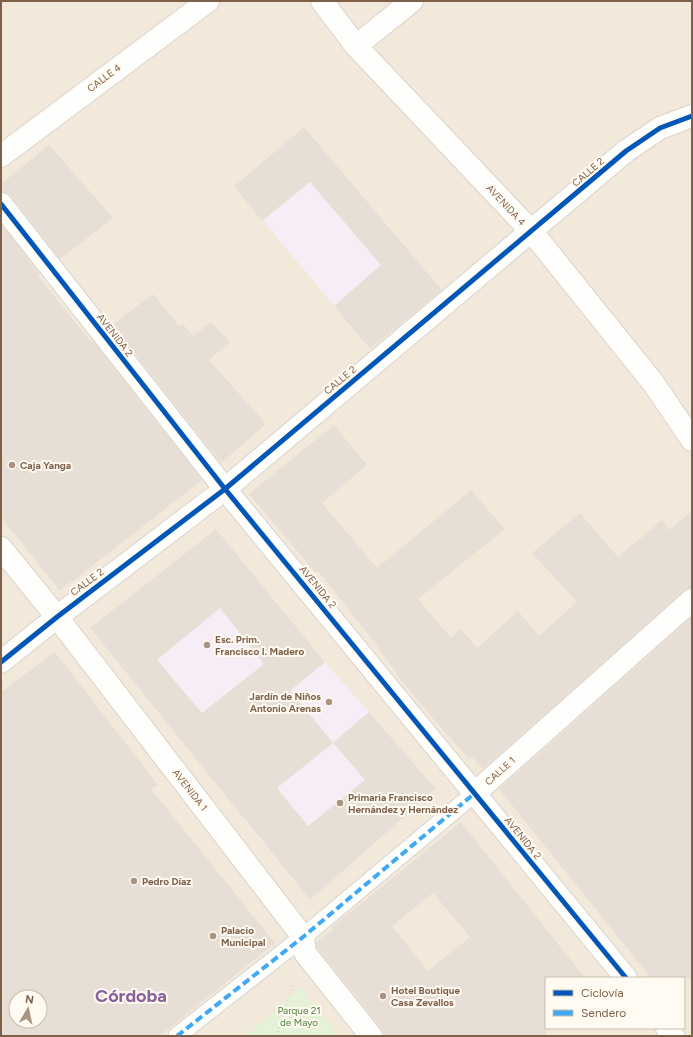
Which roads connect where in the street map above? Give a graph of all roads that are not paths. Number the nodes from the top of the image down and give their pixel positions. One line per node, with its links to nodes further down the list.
1 (208, 1): 6 (street, CALLE 4)
2 (322, 1): 4 (street, AVENIDA 4)
3 (412, 1): 4 (street)
4 (356, 46): 8 (street, AVENIDA 4)
5 (692, 116): 8 (street, CALLE 2)
6 (1, 156)
7 (1, 204): 10 (street, AVENIDA 2)
8 (532, 232): 9 (street, AVENIDA 4); 10 (street, CALLE 2)
9 (692, 440)
10 (225, 489): 13 (street, CALLE 2); 15 (street, AVENIDA 2)
11 (1, 548): 13 (street, AVENIDA 1)
12 (692, 600): 15 (street, CALLE 1)
13 (57, 616): 14 (street, CALLE 2); 16 (street, AVENIDA 1)
14 (1, 662)
15 (475, 793): 16 (street, CALLE 1); 17 (street, AVENIDA 2)
16 (304, 945): 18 (street, CALLE 1); 19 (street, AVENIDA 1)
17 (625, 977)
18 (178, 1036)
19 (371, 1036)

